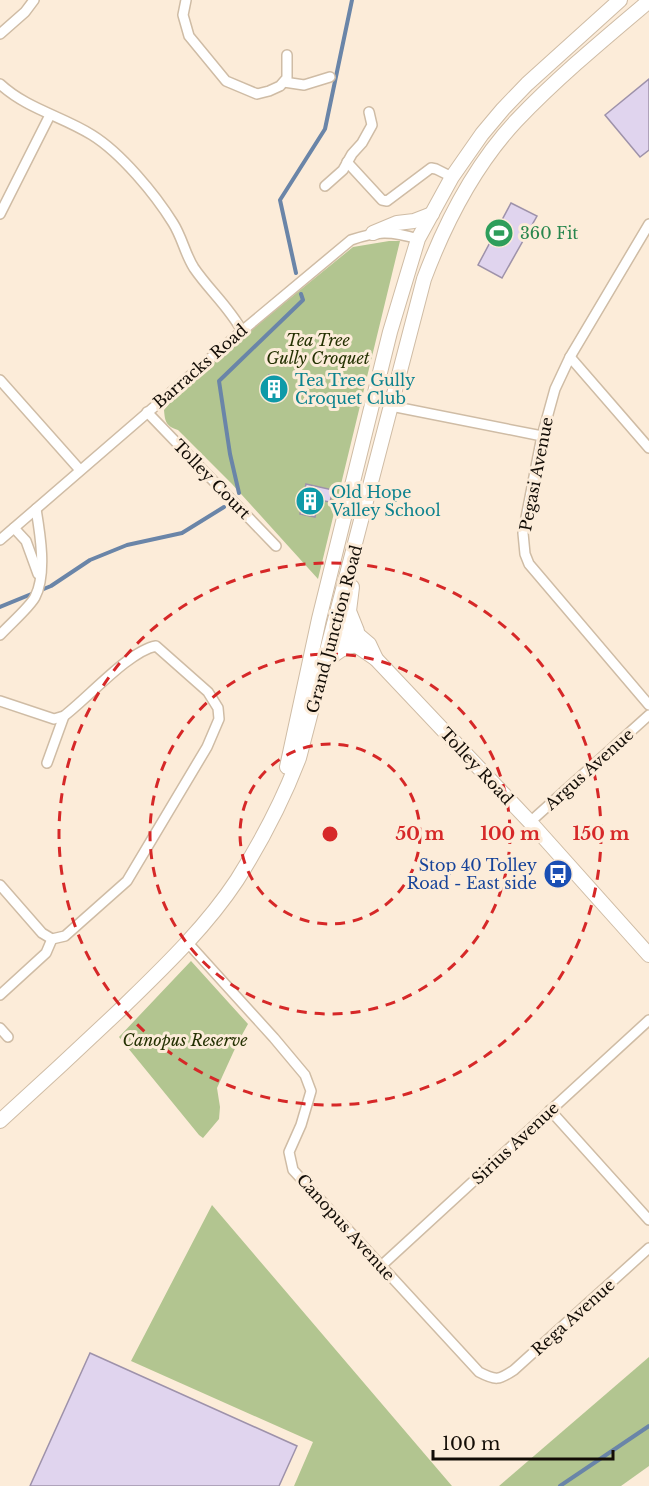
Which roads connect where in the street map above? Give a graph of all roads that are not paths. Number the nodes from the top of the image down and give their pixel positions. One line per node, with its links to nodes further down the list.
1 (34, 0): 5 (street)
2 (186, 0): 8 (street)
3 (620, 0): 13 (main road, Grand Junction Road)
4 (649, 1): 21 (main road, Grand Junction Road)
5 (0, 34)
6 (287, 55): 8 (street)
7 (330, 77): 8 (street)
8 (284, 82)
9 (0, 84): 11 (street)
10 (369, 112): 12 (street)
11 (51, 115): 15 (street); 22 (street)
12 (347, 162): 13 (street); 14 (street)
13 (453, 177): 16 (main road, Grand Junction Road)
14 (325, 186)
15 (0, 214)
16 (432, 214): 18 (main road); 19 (main road, Grand Junction Road)
17 (649, 224): 20 (street, Pegasi Avenue)
18 (373, 233): 19 (street, Barracks Road); 22 (street, Barracks Road)
19 (418, 239): 21 (main road); 25 (main road, Grand Junction Road)
20 (645, 241): 23 (street, Pegasi Avenue)
21 (436, 246): 26 (main road, Grand Junction Road)
22 (242, 331): 27 (street, Barracks Road)
23 (570, 357): 28 (street, Pegasi Avenue); 29 (street)
24 (0, 380): 30 (street)
25 (373, 403): 26 (main road); 37 (main road, Grand Junction Road)
26 (391, 406): 28 (street); 31 (main road, Grand Junction Road)
27 (147, 412): 30 (street, Barracks Road); 35 (street, Tolley Court)
28 (542, 436): 43 (street, Pegasi Avenue)
29 (649, 448)
30 (80, 470): 32 (street, Barracks Road)
31 (367, 501): 38 (main road, Grand Junction Road); 40 (main road)
32 (36, 509): 33 (street, Barracks Road); 36 (street)
33 (14, 528): 34 (street, Barracks Road); 36 (street)
34 (0, 540)
35 (276, 546)
36 (40, 581): 39 (street)
37 (319, 619): 38 (main road, Tolley Road); 47 (main road, Grand Junction Road)
38 (334, 625): 40 (main road, Tolley Road); 41 (main road, Grand Junction Road)
39 (0, 635)
40 (356, 638): 41 (main road); 48 (main road, Tolley Road)
41 (325, 661): 47 (main road, Grand Junction Road)
42 (0, 701): 45 (street)
43 (649, 705)
44 (649, 715): 48 (street, Argus Avenue)
45 (64, 716): 46 (street); 50 (street)
46 (47, 763)
47 (278, 804): 51 (main road, Grand Junction Road)
48 (530, 822): 52 (main road, Tolley Road)
49 (0, 885): 50 (street)
50 (52, 939): 53 (street)
51 (187, 942): 58 (main road, Grand Junction Road); 61 (street, Canopus Avenue)
52 (649, 954)
53 (0, 996)
54 (649, 1020): 57 (street, Sirius Avenue)
55 (0, 1028): 56 (street)
56 (8, 1037)
57 (550, 1110): 59 (street); 61 (street, Sirius Avenue)
58 (0, 1121)
59 (649, 1220)
60 (649, 1248): 62 (street, Rega Avenue)
61 (381, 1266): 62 (street, Canopus Avenue)
62 (492, 1379)

